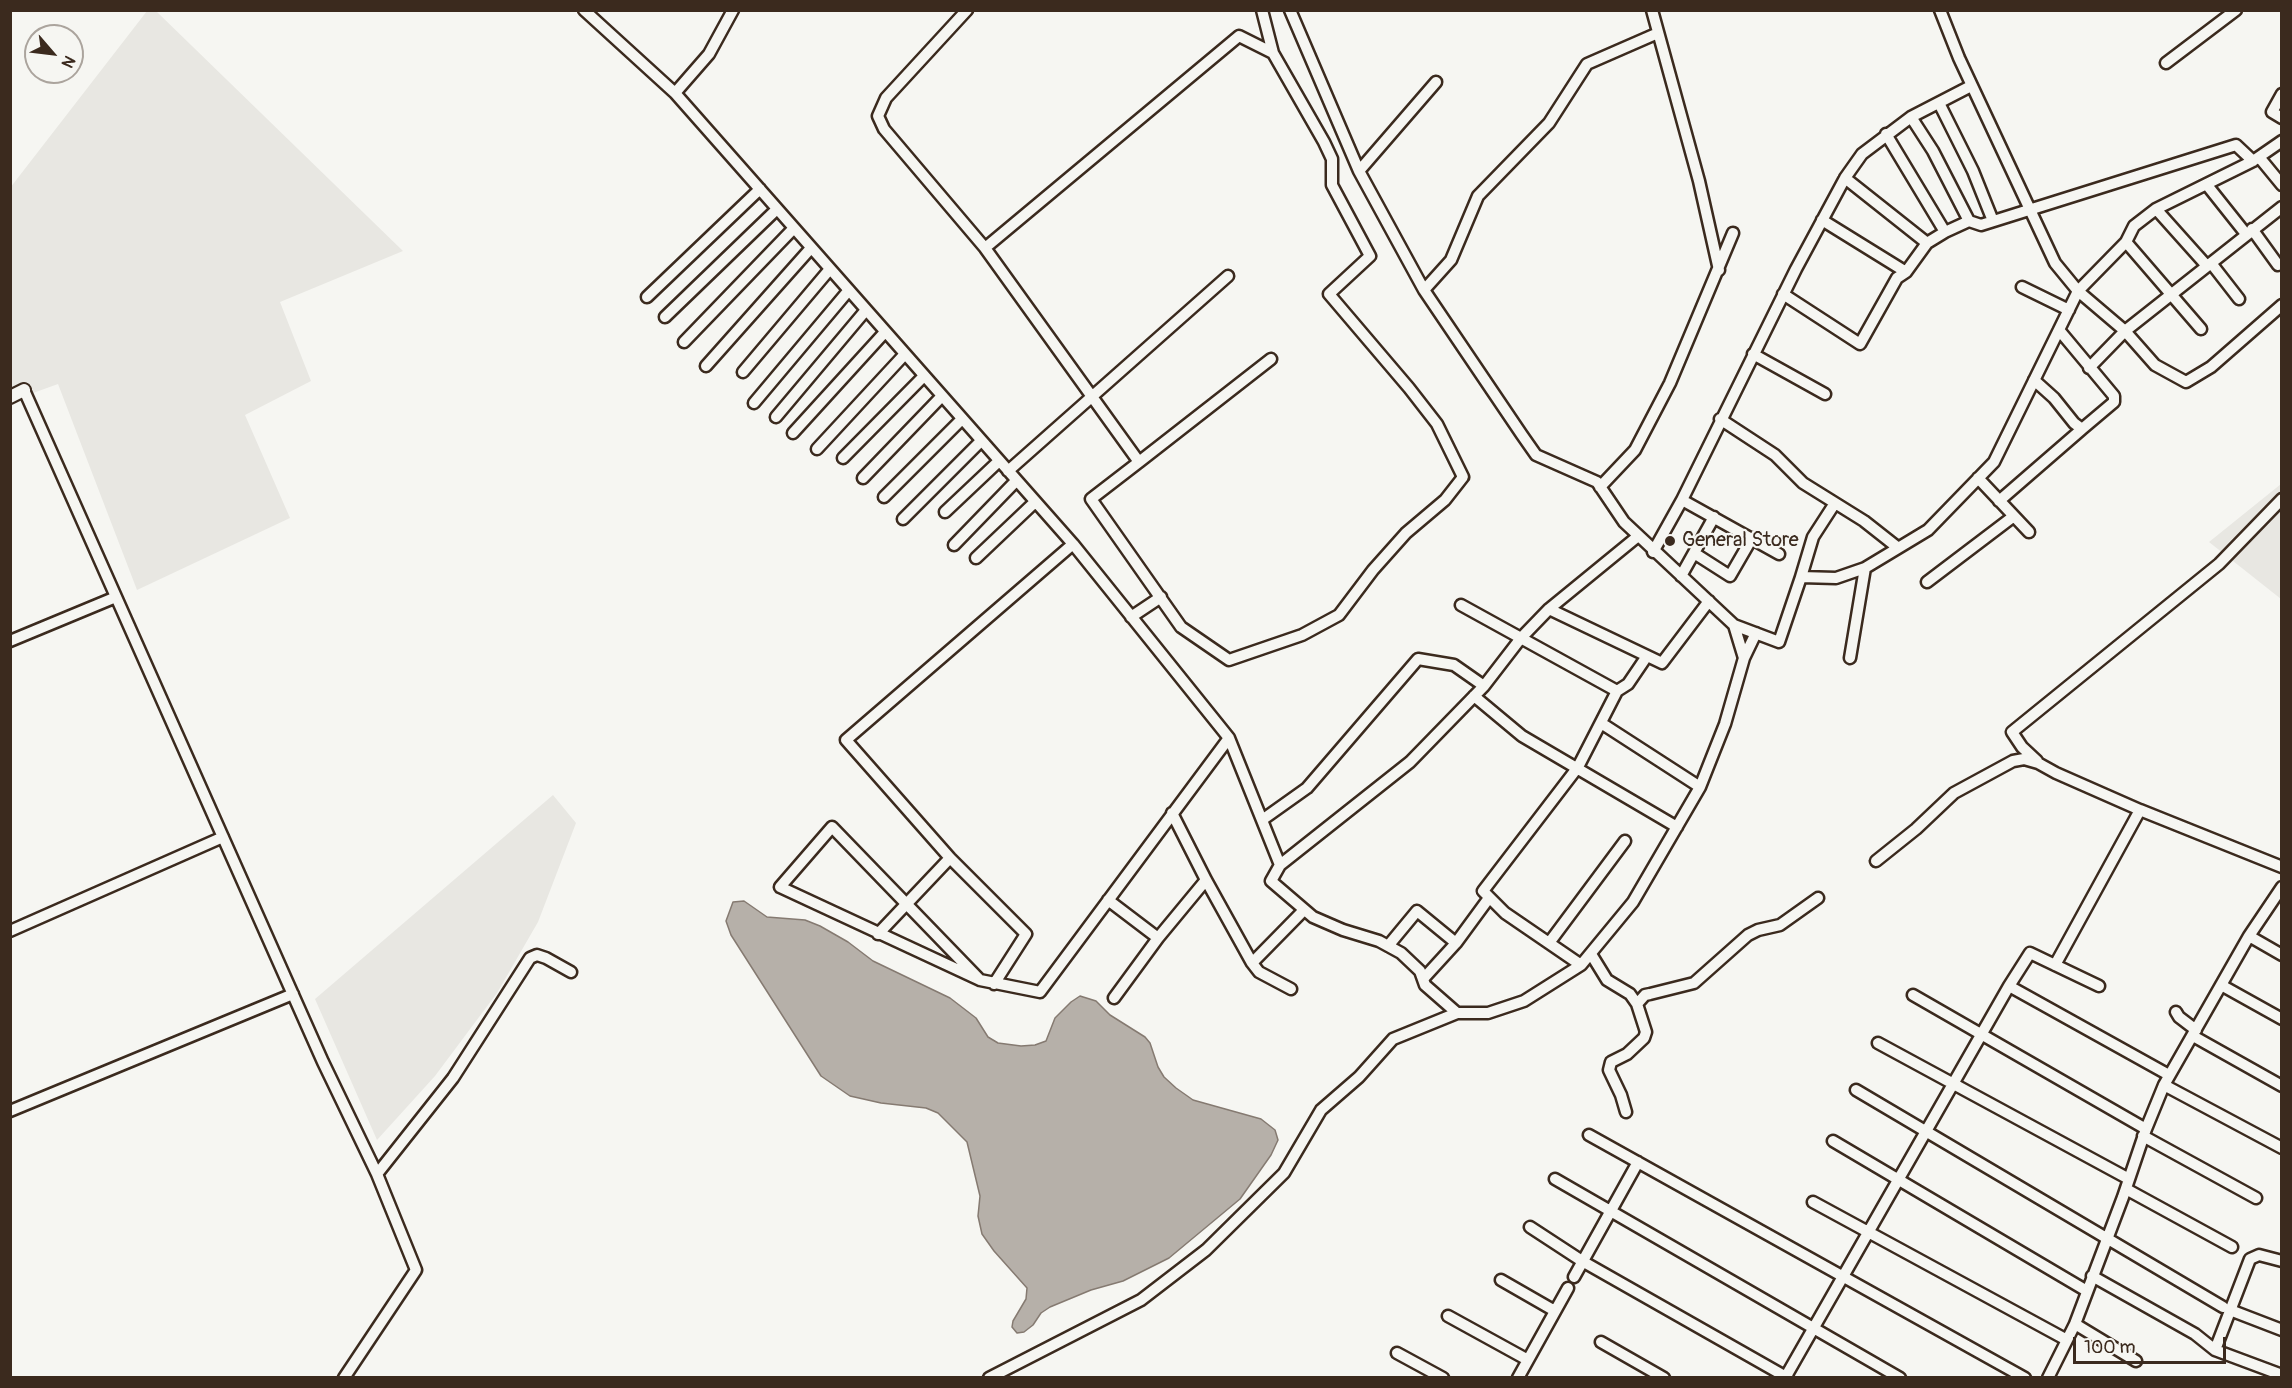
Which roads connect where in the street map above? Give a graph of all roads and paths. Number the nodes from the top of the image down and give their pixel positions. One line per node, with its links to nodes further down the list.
1 (584, 10): 16 (street)
2 (733, 10): 16 (street)
3 (967, 10): 43 (street)
4 (1262, 10): 12 (street)
5 (1290, 10): 24 (street)
6 (1652, 10): 11 (street)
7 (1940, 10): 15 (street)
8 (2217, 10): 10 (street)
9 (2236, 10): 10 (street)
10 (2223, 21): 13 (street)
11 (1658, 33): 47 (street); 52 (street)
12 (1273, 53): 43 (street); 121 (street)
13 (2166, 63)
14 (1436, 82): 24 (street)
15 (1971, 86): 18 (street); 31 (street)
16 (675, 93): 28 (street)
17 (2282, 94): 20 (street)
18 (1939, 103): 19 (street); 35 (street)
19 (1911, 117): 21 (street); 34 (street)
20 (2282, 118)
21 (1886, 134): 25 (street); 38 (street)
22 (2282, 141): 23 (street)
23 (2256, 159): 26 (street); 27 (street); 31 (street)
24 (1359, 171): 52 (street)
25 (1845, 178): 33 (street); 41 (street)
26 (2207, 185): 32 (street); 37 (street)
27 (2282, 185)
28 (760, 189): 30 (street); 56 (street)
29 (2282, 207): 37 (street)
30 (777, 209): 36 (street); 61 (street)
31 (2029, 209): 35 (street); 53 (street)
32 (2156, 209): 40 (street); 44 (street)
33 (1822, 220): 48 (street); 54 (street)
34 (1969, 221): 35 (street); 38 (street)
35 (1993, 221)
36 (794, 228): 42 (street); 66 (street)
37 (2249, 231): 44 (street); 45 (street)
38 (1945, 232): 41 (street)
39 (1733, 233): 47 (street)
40 (2126, 242): 53 (street); 55 (street)
41 (1927, 243): 48 (street)
42 (811, 248): 46 (street); 70 (street)
43 (985, 248): 79 (street)
44 (2209, 265): 55 (street); 57 (street)
45 (2278, 265)
46 (830, 269): 51 (street); 72 (street)
47 (1719, 270): 95 (street)
48 (1906, 272): 54 (street)
49 (1228, 276): 79 (street)
50 (2022, 287): 60 (street)
51 (849, 290): 59 (street); 80 (street)
52 (1424, 290): 95 (street)
53 (2078, 291): 60 (street); 64 (street)
54 (1783, 294): 68 (street)
55 (2171, 294): 62 (street); 64 (street)
56 (647, 297)
57 (2239, 299)
58 (2282, 305): 64 (street)
59 (866, 310): 65 (street); 81 (street)
60 (2069, 310): 63 (street)
61 (664, 317)
62 (2201, 329)
63 (2059, 330): 71 (street); 74 (street)
64 (2126, 331): 71 (street)
65 (885, 332): 67 (street); 85 (street)
66 (684, 342)
67 (905, 354): 73 (street); 87 (street)
68 (1753, 354): 76 (street); 83 (street)
69 (1271, 359): 90 (street)
70 (706, 366)
71 (2089, 368): 84 (street)
72 (743, 372)
73 (924, 376): 77 (street); 88 (street)
74 (2034, 380): 84 (street); 93 (street)
75 (24, 390): 78 (street); 120 (street)
76 (1825, 394)
77 (942, 396): 82 (street); 92 (street)
78 (10, 397)
79 (1094, 397): 90 (street); 91 (street)
80 (754, 403)
81 (776, 417)
82 (962, 419): 86 (street); 96 (street)
83 (1720, 419): 98 (street); 101 (street)
84 (2082, 429): 99 (street)
85 (793, 433)
86 (981, 441): 89 (street); 105 (street)
87 (817, 449)
88 (843, 458)
89 (999, 461): 91 (street); 102 (street)
90 (1139, 462): 121 (street)
91 (1008, 471): 94 (street)
92 (863, 478)
93 (1978, 478): 99 (street); 111 (street)
94 (1016, 481): 100 (street); 110 (street)
95 (1600, 487): 107 (street)
96 (884, 497)
97 (2282, 499): 138 (street)
98 (1682, 500): 104 (street); 112 (street)
99 (1999, 501): 103 (street)
100 (1035, 502): 109 (street); 115 (street)
101 (1835, 503): 111 (street); 118 (street)
102 (945, 512)
103 (2013, 516): 106 (street); 119 (street)
104 (1714, 518): 108 (street); 113 (street)
105 (903, 519)
106 (2029, 532)
107 (1637, 537): 112 (street); 124 (street)
108 (1752, 538): 113 (street); 114 (street)
109 (1073, 544): 125 (street); 147 (street)
110 (954, 545)
111 (1897, 547): 116 (street)
112 (1653, 552): 117 (street)
113 (1694, 553): 117 (street)
114 (1779, 554)
115 (976, 558)
116 (1865, 568): 118 (street); 132 (street)
117 (1681, 576): 122 (street)
118 (1801, 577): 127 (street)
119 (1927, 582)
120 (116, 597): 129 (street); 145 (street)
121 (1161, 597): 125 (street)
122 (1709, 602): 126 (street); 130 (street)
123 (1461, 605): 128 (street)
124 (1549, 609): 128 (street); 130 (street)
125 (1131, 617): 137 (street)
126 (1734, 625): 127 (street); 131 (street)
127 (1756, 633): 131 (street)
128 (1521, 638): 133 (street); 134 (street)
129 (10, 641)
130 (1647, 656): 134 (street)
131 (1744, 658): 140 (street)
132 (1850, 658)
133 (1484, 686): 135 (street); 143 (street)
134 (1617, 691): 136 (street)
135 (1474, 696): 139 (street); 149 (street)
136 (1601, 723): 139 (street); 140 (street)
137 (1229, 738): 142 (street); 143 (street)
138 (2038, 763): 141 (street); 148 (street)
139 (1578, 767): 144 (street); 153 (street)
140 (1700, 787): 144 (street)
141 (2140, 810): 150 (street); 169 (street)
142 (1172, 813): 151 (street); 155 (street)
143 (1262, 820): 149 (street)
144 (1677, 827): 165 (street)
145 (223, 837): 158 (street); 178 (street)
146 (1625, 841): 163 (street)
147 (950, 858): 156 (street); 173 (street)
148 (1876, 861)
149 (1280, 865): 157 (street)
150 (2282, 867)
151 (1206, 880): 161 (street); 167 (street)
152 (2280, 891): 160 (street)
153 (1489, 898): 162 (street); 163 (street)
154 (1818, 898): 181 (street)
155 (1108, 900): 161 (street); 173 (street)
156 (906, 904): 159 (street); 159 (street); 172 (street)
157 (1304, 910): 164 (street); 167 (street)
158 (10, 931)
159 (878, 934): 172 (street)
160 (2249, 936): 166 (street); 174 (street)
161 (1158, 938): 180 (street)
162 (1456, 943): 164 (street); 171 (street)
163 (1549, 943): 168 (street)
164 (1388, 946): 171 (street)
165 (1591, 954): 168 (street); 181 (street)
166 (2282, 955)
167 (1252, 963): 177 (street)
168 (1581, 965): 183 (street)
169 (2055, 965): 175 (street); 176 (street)
170 (571, 972): 200 (street)
171 (1424, 978): 183 (street)
172 (980, 980): 173 (street)
173 (994, 984)
174 (2221, 985): 184 (street); 185 (street)
175 (2009, 986): 186 (street); 188 (street)
176 (2099, 986)
177 (1291, 989)
178 (293, 994): 192 (street); 200 (street)
179 (1913, 994): 186 (street)
180 (1114, 998)
181 (1637, 1004): 193 (street)
182 (2176, 1012): 185 (street)
183 (1457, 1013): 233 (street)
184 (2282, 1019)
185 (2194, 1033): 188 (street); 190 (street)
186 (1982, 1034): 189 (street); 195 (street)
187 (1878, 1042): 189 (street)
188 (2167, 1080): 195 (street); 198 (street)
189 (1953, 1084): 194 (street); 203 (street)
190 (2282, 1086)
191 (1856, 1090): 194 (street)
192 (10, 1111)
193 (1626, 1112)
194 (1926, 1131): 202 (street); 209 (street)
195 (2144, 1133): 203 (street); 204 (street)
196 (1589, 1135): 199 (street)
197 (1833, 1141): 202 (street)
198 (2282, 1148)
199 (1638, 1162): 206 (street); 213 (street)
200 (377, 1174): 232 (street)
201 (1555, 1179): 206 (street)
202 (1898, 1180): 208 (street); 218 (street)
203 (2127, 1184): 209 (street); 210 (street)
204 (2256, 1198)
205 (1813, 1202): 208 (street)
206 (1610, 1211): 211 (street); 223 (street)
207 (1530, 1227): 211 (street)
208 (1869, 1232): 213 (street); 225 (street)
209 (2107, 1239): 214 (street); 219 (street)
210 (2232, 1247)
211 (1582, 1261): 215 (street); 237 (street)
212 (2282, 1261): 219 (street)
213 (1843, 1276): 223 (street); 239 (street)
214 (2092, 1276): 218 (street); 227 (street)
215 (1574, 1277)
216 (1501, 1280): 220 (street)
217 (1568, 1288): 220 (street)
218 (2086, 1291): 222 (street)
219 (2227, 1309): 224 (street); 227 (street)
220 (1555, 1311): 229 (street)
221 (1448, 1316): 229 (street)
222 (2075, 1324): 225 (street); 230 (street)
223 (1814, 1328): 237 (street); 238 (street)
224 (2282, 1330)
225 (2067, 1340): 240 (street)
226 (1601, 1342): 236 (street)
227 (2215, 1350): 231 (street)
228 (1397, 1353): 234 (street)
229 (1528, 1360): 235 (street)
230 (2136, 1361)
231 (2282, 1375)
232 (344, 1377)
233 (988, 1377)
234 (1443, 1377)
235 (1518, 1377)
236 (1664, 1377)
237 (1787, 1377)
238 (1900, 1377)
239 (2025, 1377)
240 (2048, 1377)

